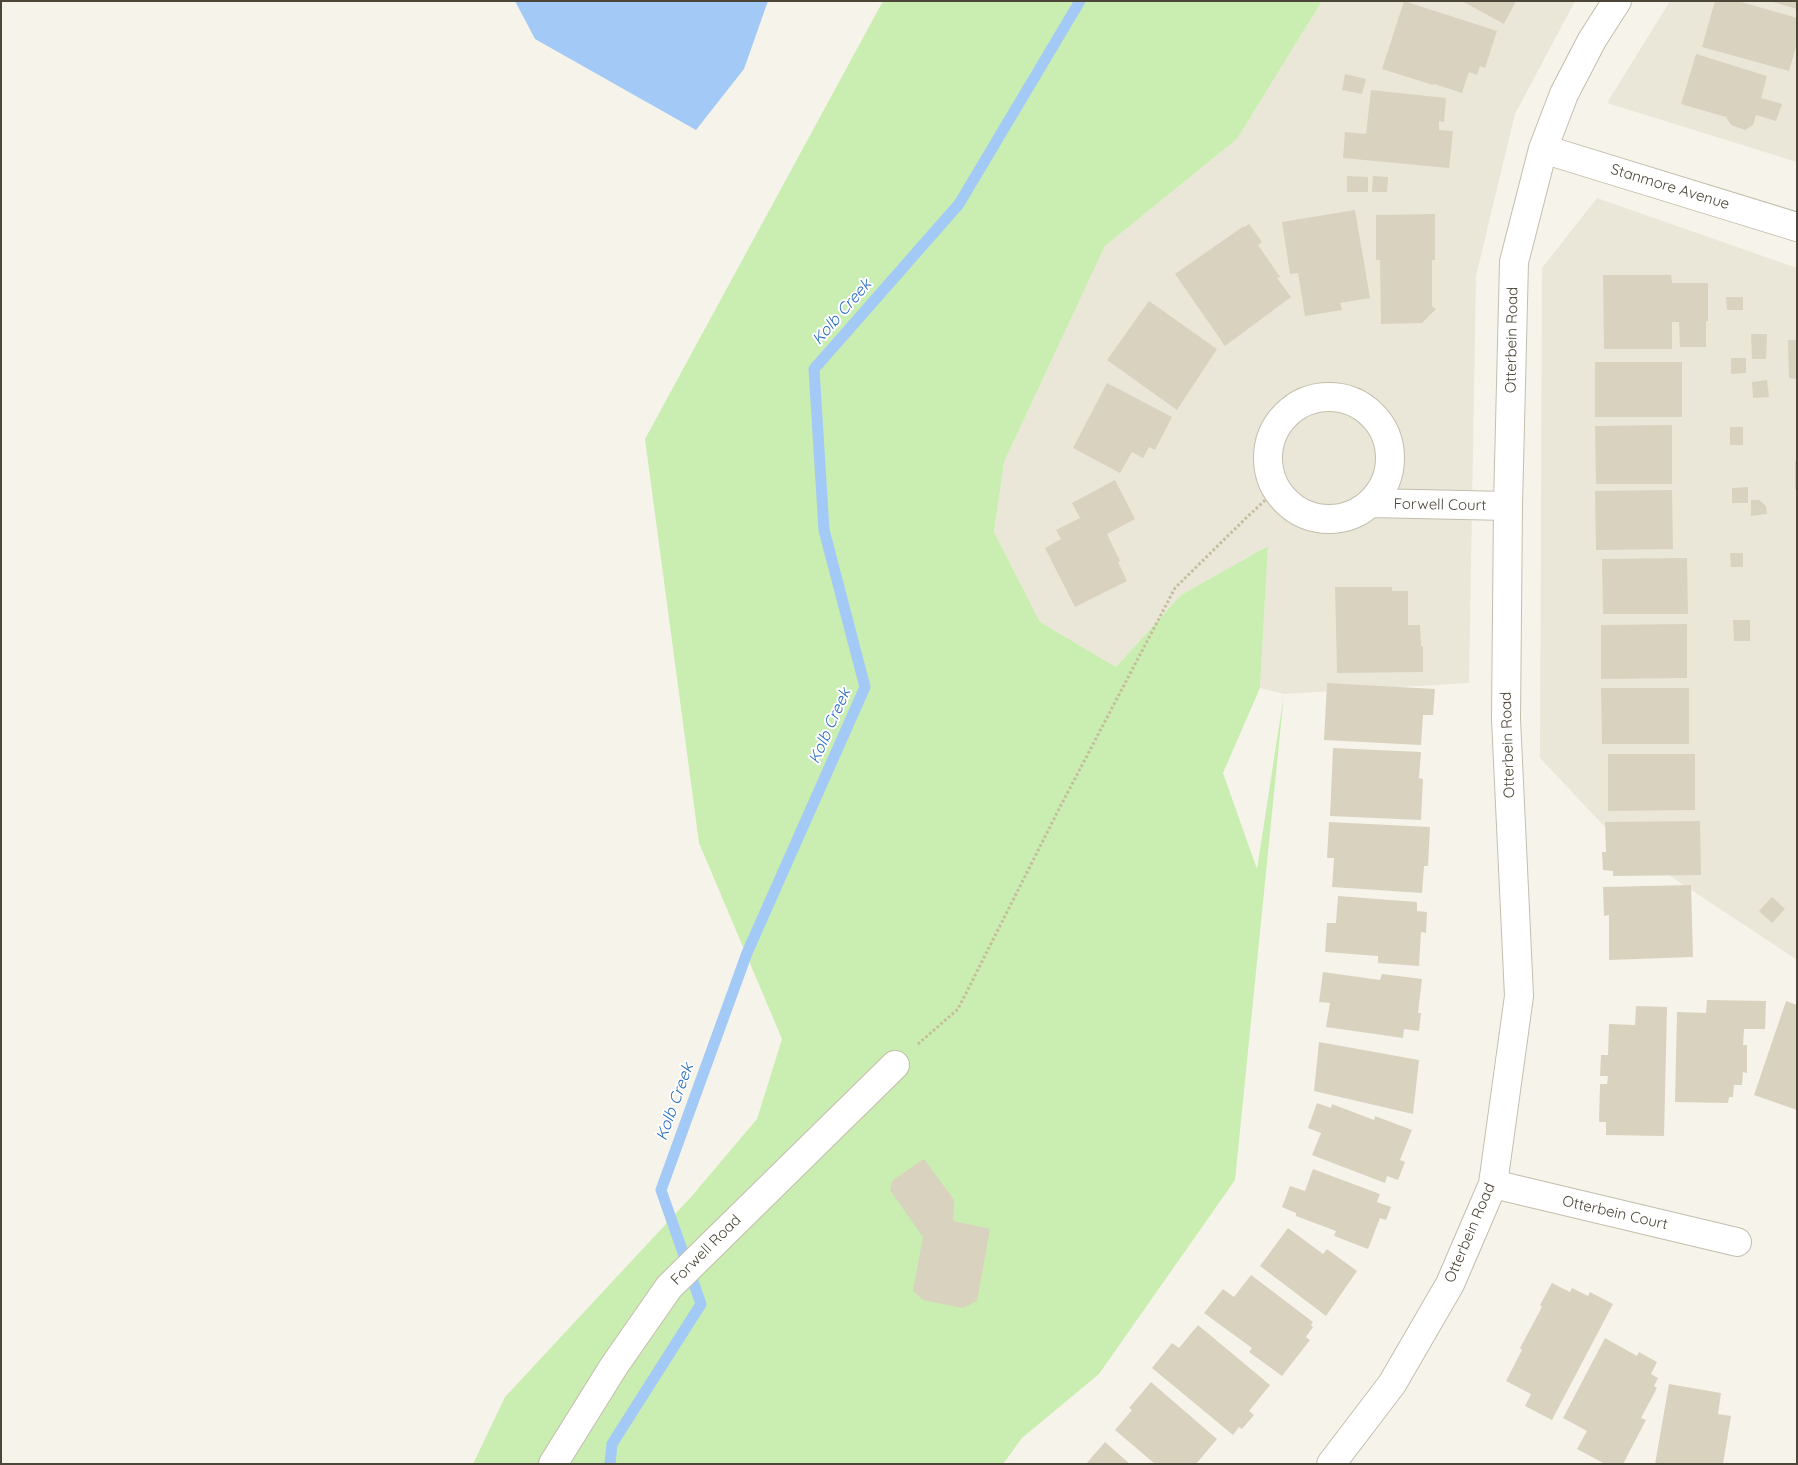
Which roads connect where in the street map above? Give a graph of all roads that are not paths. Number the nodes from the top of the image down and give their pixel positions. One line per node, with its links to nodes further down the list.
1 (1617, 1): 2 (street, Otterbein Road)
2 (1543, 149): 3 (street, Stanmore Avenue); 5 (street, Otterbein Road)
3 (1797, 227)
4 (1371, 503): 4 (street, Forwell Court); 5 (street, Forwell Court)
5 (1508, 506): 7 (street, Otterbein Road)
6 (895, 1065): 9 (street, Forwell Road)
7 (1494, 1184): 8 (street, Otterbein Court); 10 (street, Otterbein Road)
8 (1738, 1242)
9 (553, 1464)
10 (1331, 1464)

